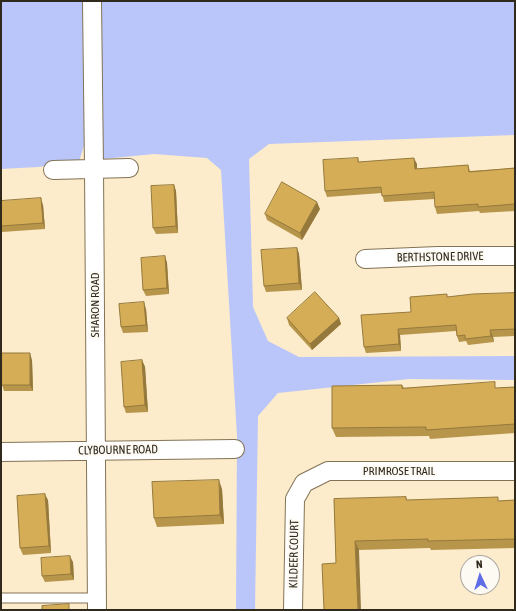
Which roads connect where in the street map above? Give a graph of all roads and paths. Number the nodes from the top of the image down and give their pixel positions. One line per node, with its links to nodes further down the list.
1 (92, 1): 2 (street, SHARON ROAD)
2 (94, 168): 3 (street); 4 (street); 8 (street, SHARON ROAD)
3 (129, 168)
4 (53, 170)
5 (515, 256): 6 (street, BERTHSTONE DRIVE)
6 (365, 259)
7 (235, 449): 8 (street, CLYBOURNE ROAD)
8 (96, 451): 9 (street, CLYBOURNE ROAD); 13 (street, SHARON ROAD)
9 (1, 452)
10 (515, 471): 11 (street, PRIMROSE TRAIL)
11 (295, 499): 14 (street, KILDEER COURT)
12 (1, 598): 13 (lane)
13 (96, 604)
14 (293, 610)

